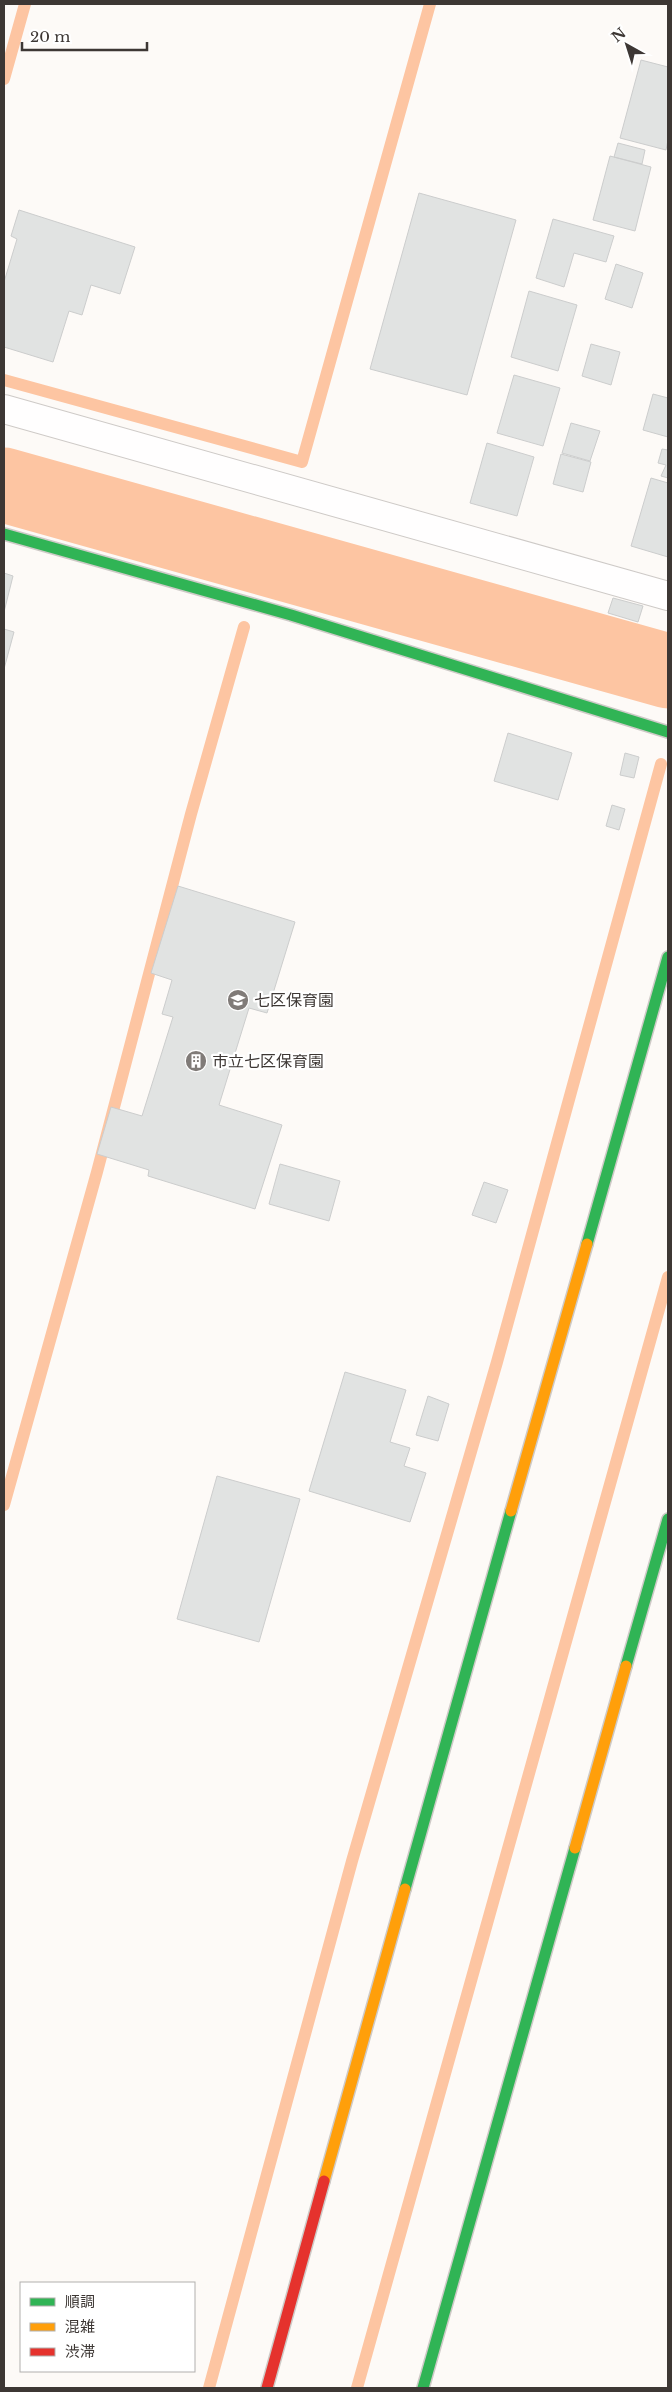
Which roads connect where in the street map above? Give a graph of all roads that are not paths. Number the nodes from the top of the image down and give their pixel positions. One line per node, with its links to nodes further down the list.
1 (4, 409): 3 (street)
2 (4, 534): 4 (street)
3 (668, 596)
4 (668, 732)
5 (668, 956): 7 (street)
6 (668, 1519): 8 (street)
7 (267, 2388)
8 (424, 2388)

